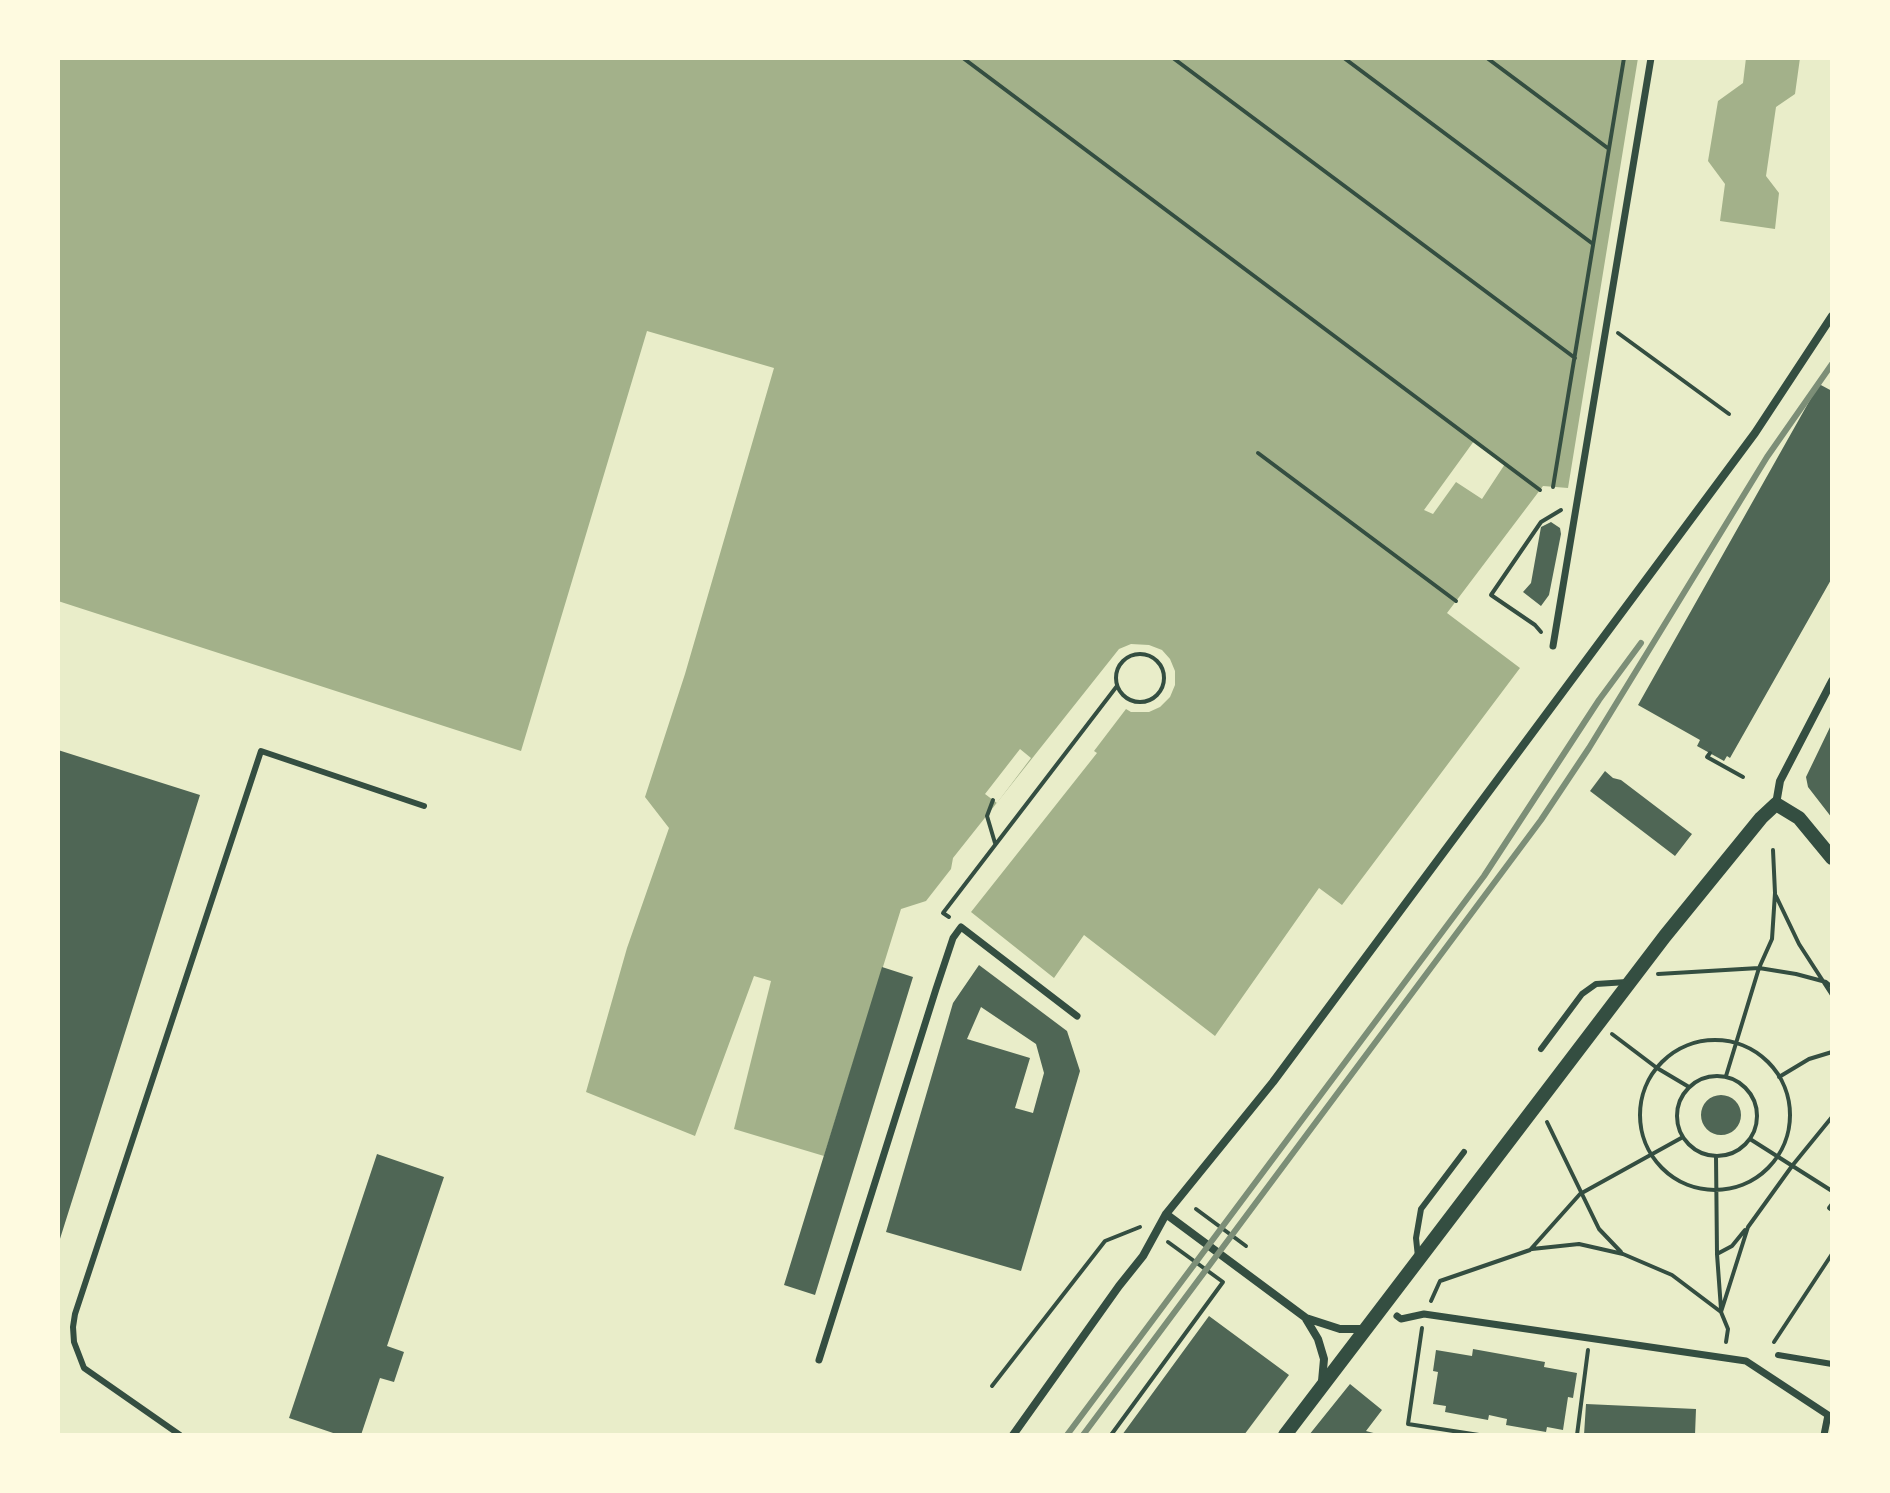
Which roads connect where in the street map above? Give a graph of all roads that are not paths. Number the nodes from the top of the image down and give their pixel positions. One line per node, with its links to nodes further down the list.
1 (1651, 58): 3 (street)
2 (1832, 316): 12 (street)
3 (1553, 646)
4 (1832, 681): 5 (street)
5 (1776, 804): 7 (street); 8 (street)
6 (424, 806): 21 (lane)
7 (1832, 858)
8 (1631, 982): 10 (lane); 13 (street)
9 (1077, 1016): 18 (street)
10 (1541, 1049)
11 (1464, 1152): 13 (lane)
12 (1166, 1214): 15 (street); 22 (street)
13 (1418, 1261): 16 (street)
14 (1397, 1316): 24 (street)
15 (1306, 1318): 16 (street); 20 (street)
16 (1367, 1329): 20 (street)
17 (1778, 1355): 19 (lane)
18 (819, 1360)
19 (1832, 1364)
20 (1322, 1385): 23 (street)
21 (180, 1435)
22 (1013, 1435)
23 (1285, 1435)
24 (1824, 1435)

